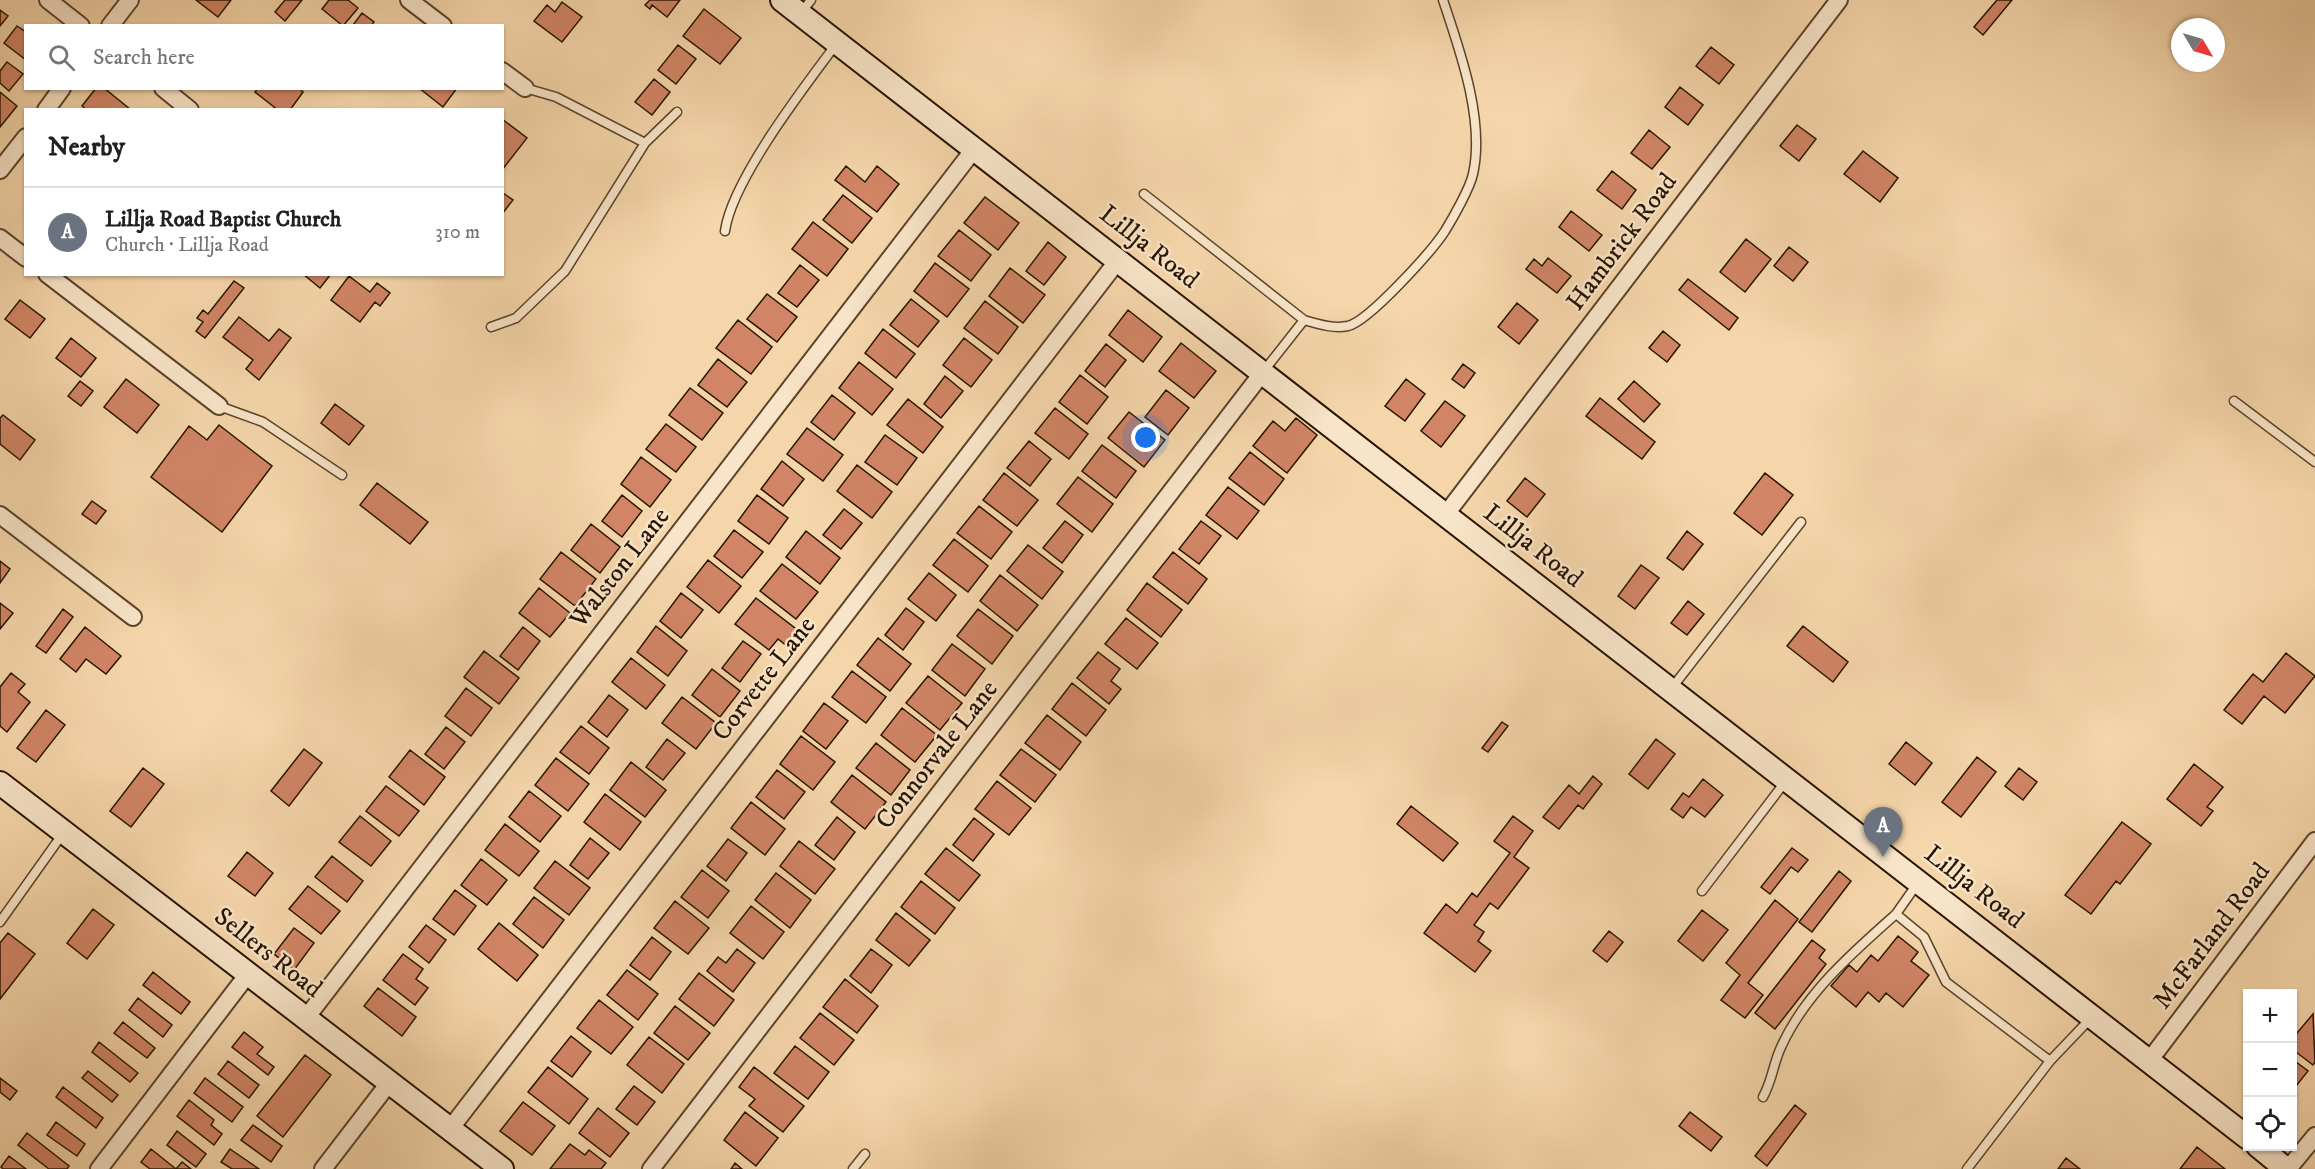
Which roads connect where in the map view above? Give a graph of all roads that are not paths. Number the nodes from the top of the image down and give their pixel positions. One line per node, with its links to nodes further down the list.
1 (48, 0): 8 (street)
2 (130, 0): 9 (street)
3 (409, 0): 10 (street)
4 (782, 0): 7 (street, Lillja Road)
5 (1443, 0): 29 (lane)
6 (1839, 0): 36 (street, Hambrick Road)
7 (806, 7): 11 (street, Lillja Road)
8 (78, 24)
9 (112, 24)
10 (440, 24)
11 (837, 42): 21 (street, Lillja Road); 24 (lane)
12 (504, 72): 13 (street)
13 (525, 88): 20 (lane)
14 (61, 90): 16 (street)
15 (165, 90): 17 (street)
16 (47, 108)
17 (188, 108)
18 (677, 112): 20 (lane)
19 (24, 139): 22 (street)
20 (645, 143): 30 (lane)
21 (975, 148): 27 (street, Lillja Road); 51 (street, Walston Lane)
22 (0, 170)
23 (1144, 194): 29 (lane)
24 (725, 231)
25 (0, 238): 26 (street)
26 (24, 256)
27 (1119, 259): 31 (street, Lillja Road); 56 (street, Corvette Lane)
28 (50, 276): 33 (street)
29 (1304, 320): 31 (lane)
30 (491, 327)
31 (1263, 372): 36 (street, Lillja Road); 64 (street, Connorvale Lane)
32 (2234, 401): 34 (lane)
33 (219, 406): 35 (lane)
34 (2315, 462)
35 (342, 475)
36 (1446, 514): 40 (street, Lillja Road)
37 (0, 515): 39 (street)
38 (1800, 522): 40 (lane)
39 (133, 616)
40 (1671, 689): 41 (street, Lillja Road)
41 (1787, 779): 45 (street, Lillja Road); 46 (lane)
42 (0, 783): 43 (street, Sellers Road)
43 (64, 832): 48 (lane); 49 (street, Sellers Road)
44 (2315, 841): 53 (street, McFarland Road)
45 (1919, 881): 47 (lane); 50 (street, Lillja Road)
46 (1702, 891)
47 (1896, 914): 52 (lane); 55 (lane)
48 (0, 922)
49 (248, 974): 51 (street, Sellers Road); 61 (street)
50 (2093, 1016): 52 (lane); 53 (street, Lillja Road)
51 (306, 1018): 54 (street, Sellers Road)
52 (2050, 1061): 66 (lane)
53 (2149, 1061): 57 (street, Lillja Road)
54 (389, 1083): 56 (street, Sellers Road); 62 (street)
55 (1763, 1096)
56 (450, 1129): 63 (street, Sellers Road)
57 (2243, 1135)
58 (2315, 1136): 67 (street)
59 (2265, 1151): 67 (street)
60 (865, 1154): 65 (lane)
61 (99, 1169)
62 (323, 1169)
63 (502, 1169)
64 (651, 1169)
65 (853, 1169)
66 (1967, 1169)
67 (2288, 1169)

